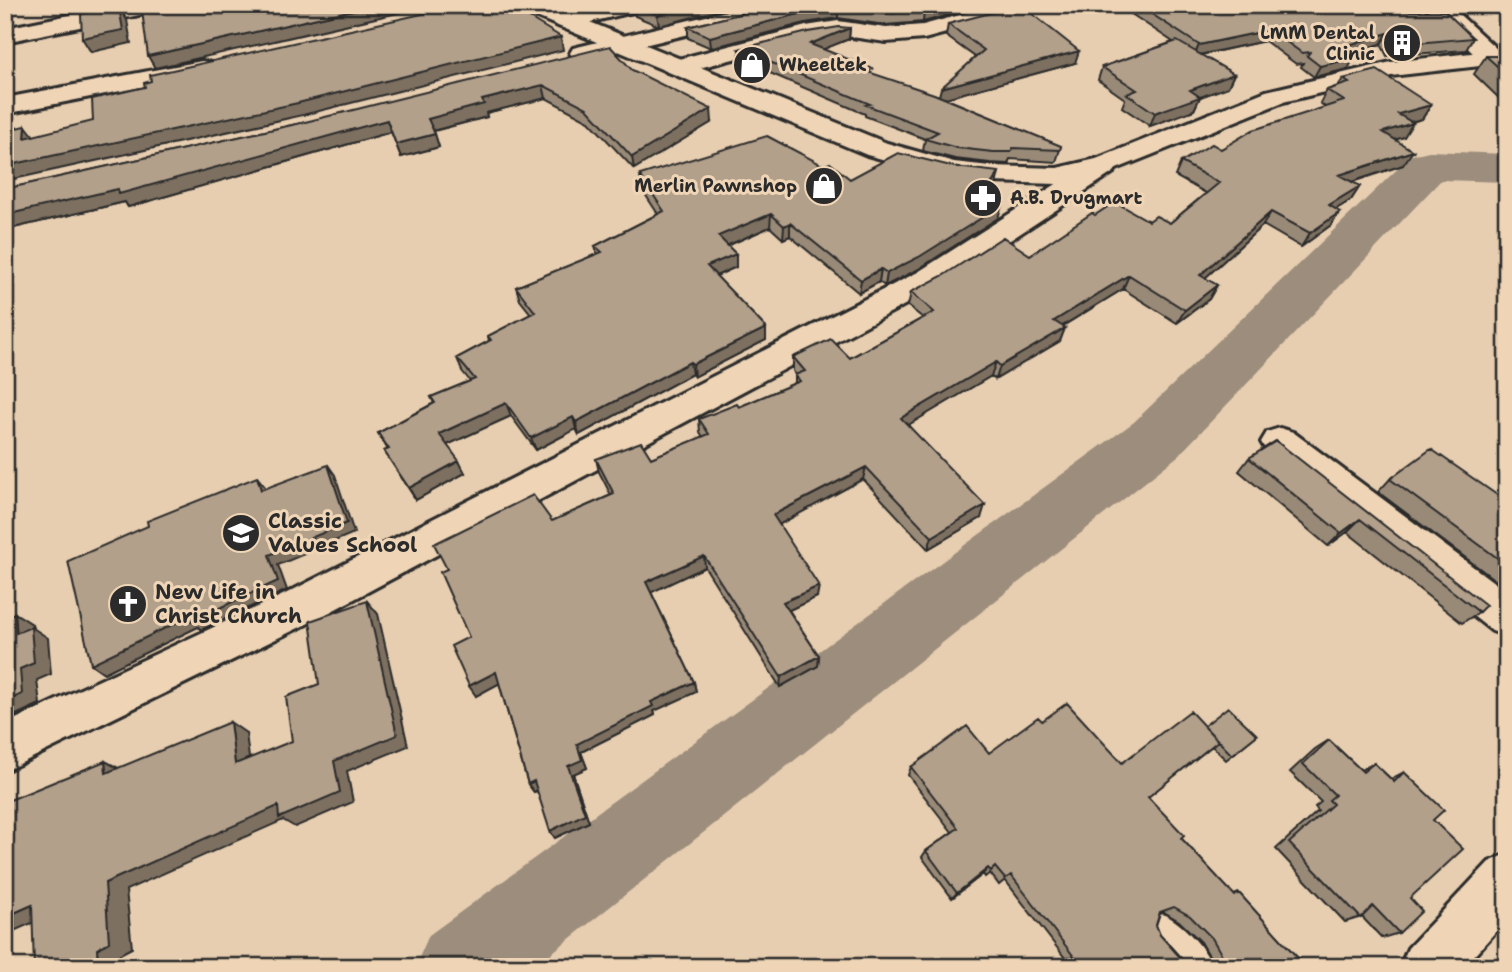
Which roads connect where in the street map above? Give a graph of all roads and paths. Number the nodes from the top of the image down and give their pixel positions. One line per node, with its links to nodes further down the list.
1 (154, 5): 8 (main road)
2 (528, 5): 7 (main road)
3 (633, 5): 7 (main road)
4 (781, 5): 9 (main road)
5 (1024, 5): 13 (main road)
6 (1435, 5): 10 (main road)
7 (566, 21): 9 (main road)
8 (5, 35)
9 (619, 44): 11 (main road); 13 (main road)
10 (1498, 56): 15 (main road)
11 (554, 60)
12 (222, 64): 14 (main road)
13 (676, 68): 15 (main road)
14 (5, 106)
15 (1104, 166): 18 (main road)
16 (1280, 442): 17 (main road)
17 (1507, 617)
18 (5, 748)
19 (1507, 880): 22 (main road)
20 (1163, 928): 21 (lane)
21 (1198, 967)
22 (1427, 967)

